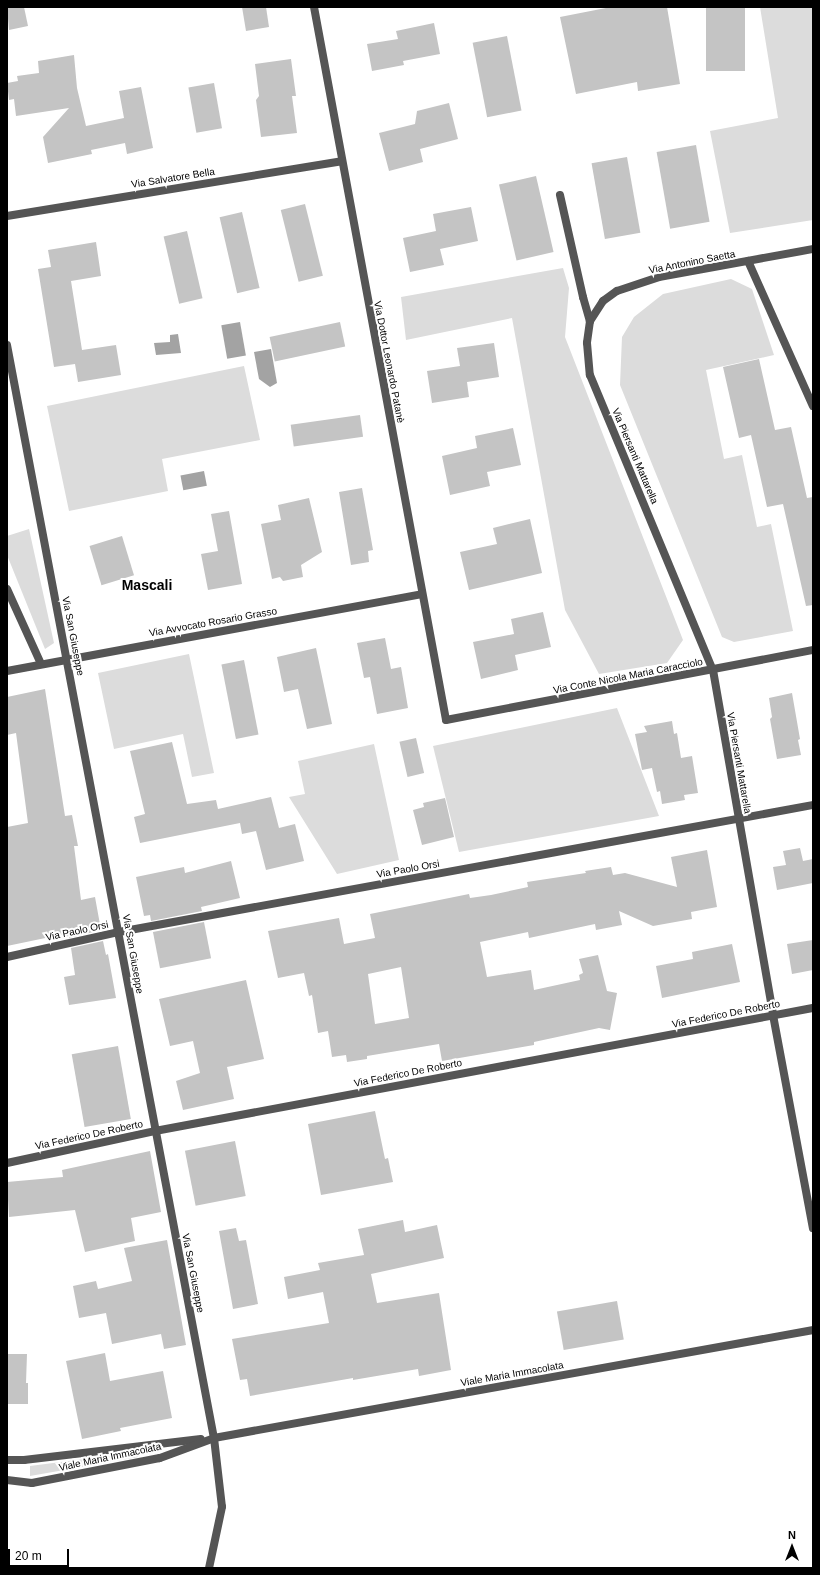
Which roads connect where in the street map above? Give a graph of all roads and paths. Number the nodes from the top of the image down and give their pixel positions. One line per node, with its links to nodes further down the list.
1 (314, 7): 2 (street, Via Dottor Leonardo Patanè)
2 (342, 161): 4 (street, Via Salvatore Bella); 11 (street, Via Dottor Leonardo Patanè)
3 (560, 195): 7 (street)
4 (7, 216)
5 (813, 249): 6 (street, Via Antonino Saetta)
6 (748, 261): 7 (street, Via Antonino Saetta); 9 (street)
7 (590, 321): 15 (street, Via Piersanti Mattarella)
8 (7, 345): 13 (street, Via San Giuseppe)
9 (813, 406)
10 (7, 589): 14 (street)
11 (422, 594): 13 (street, Via Avvocato Rosario Grasso); 17 (street, Via Dottor Leonardo Patanè)
12 (813, 650): 15 (street, Via Conte Nicola Maria Caracciolo)
13 (68, 659): 14 (street, Via Avvocato Rosario Grasso); 20 (street, Via San Giuseppe)
14 (41, 664): 16 (street, Via Avvocato Rosario Grasso)
15 (713, 670): 17 (street, Via Conte Nicola Maria Caracciolo); 19 (street, Via Piersanti Mattarella)
16 (7, 671)
17 (446, 720)
18 (813, 805): 19 (street, Via Paolo Orsi)
19 (738, 819): 20 (street, Via Paolo Orsi); 23 (street, Via Piersanti Mattarella)
20 (119, 932): 21 (street, Via Paolo Orsi); 24 (street, Via San Giuseppe)
21 (7, 956)
22 (813, 1008): 23 (street, Via Federico De Roberto)
23 (773, 1015): 24 (street, Via Federico De Roberto); 26 (street, Via Piersanti Mattarella)
24 (155, 1131): 25 (street, Via Federico De Roberto); 28 (street, Via San Giuseppe)
25 (7, 1163)
26 (813, 1228)
27 (813, 1330): 28 (street, Viale Maria Immacolata)
28 (214, 1438): 29 (street, Viale Maria Immacolata); 30 (street, Viale Maria Immacolata); 31 (street, Via San Giuseppe)
29 (7, 1460)
30 (7, 1480)
31 (209, 1568)

